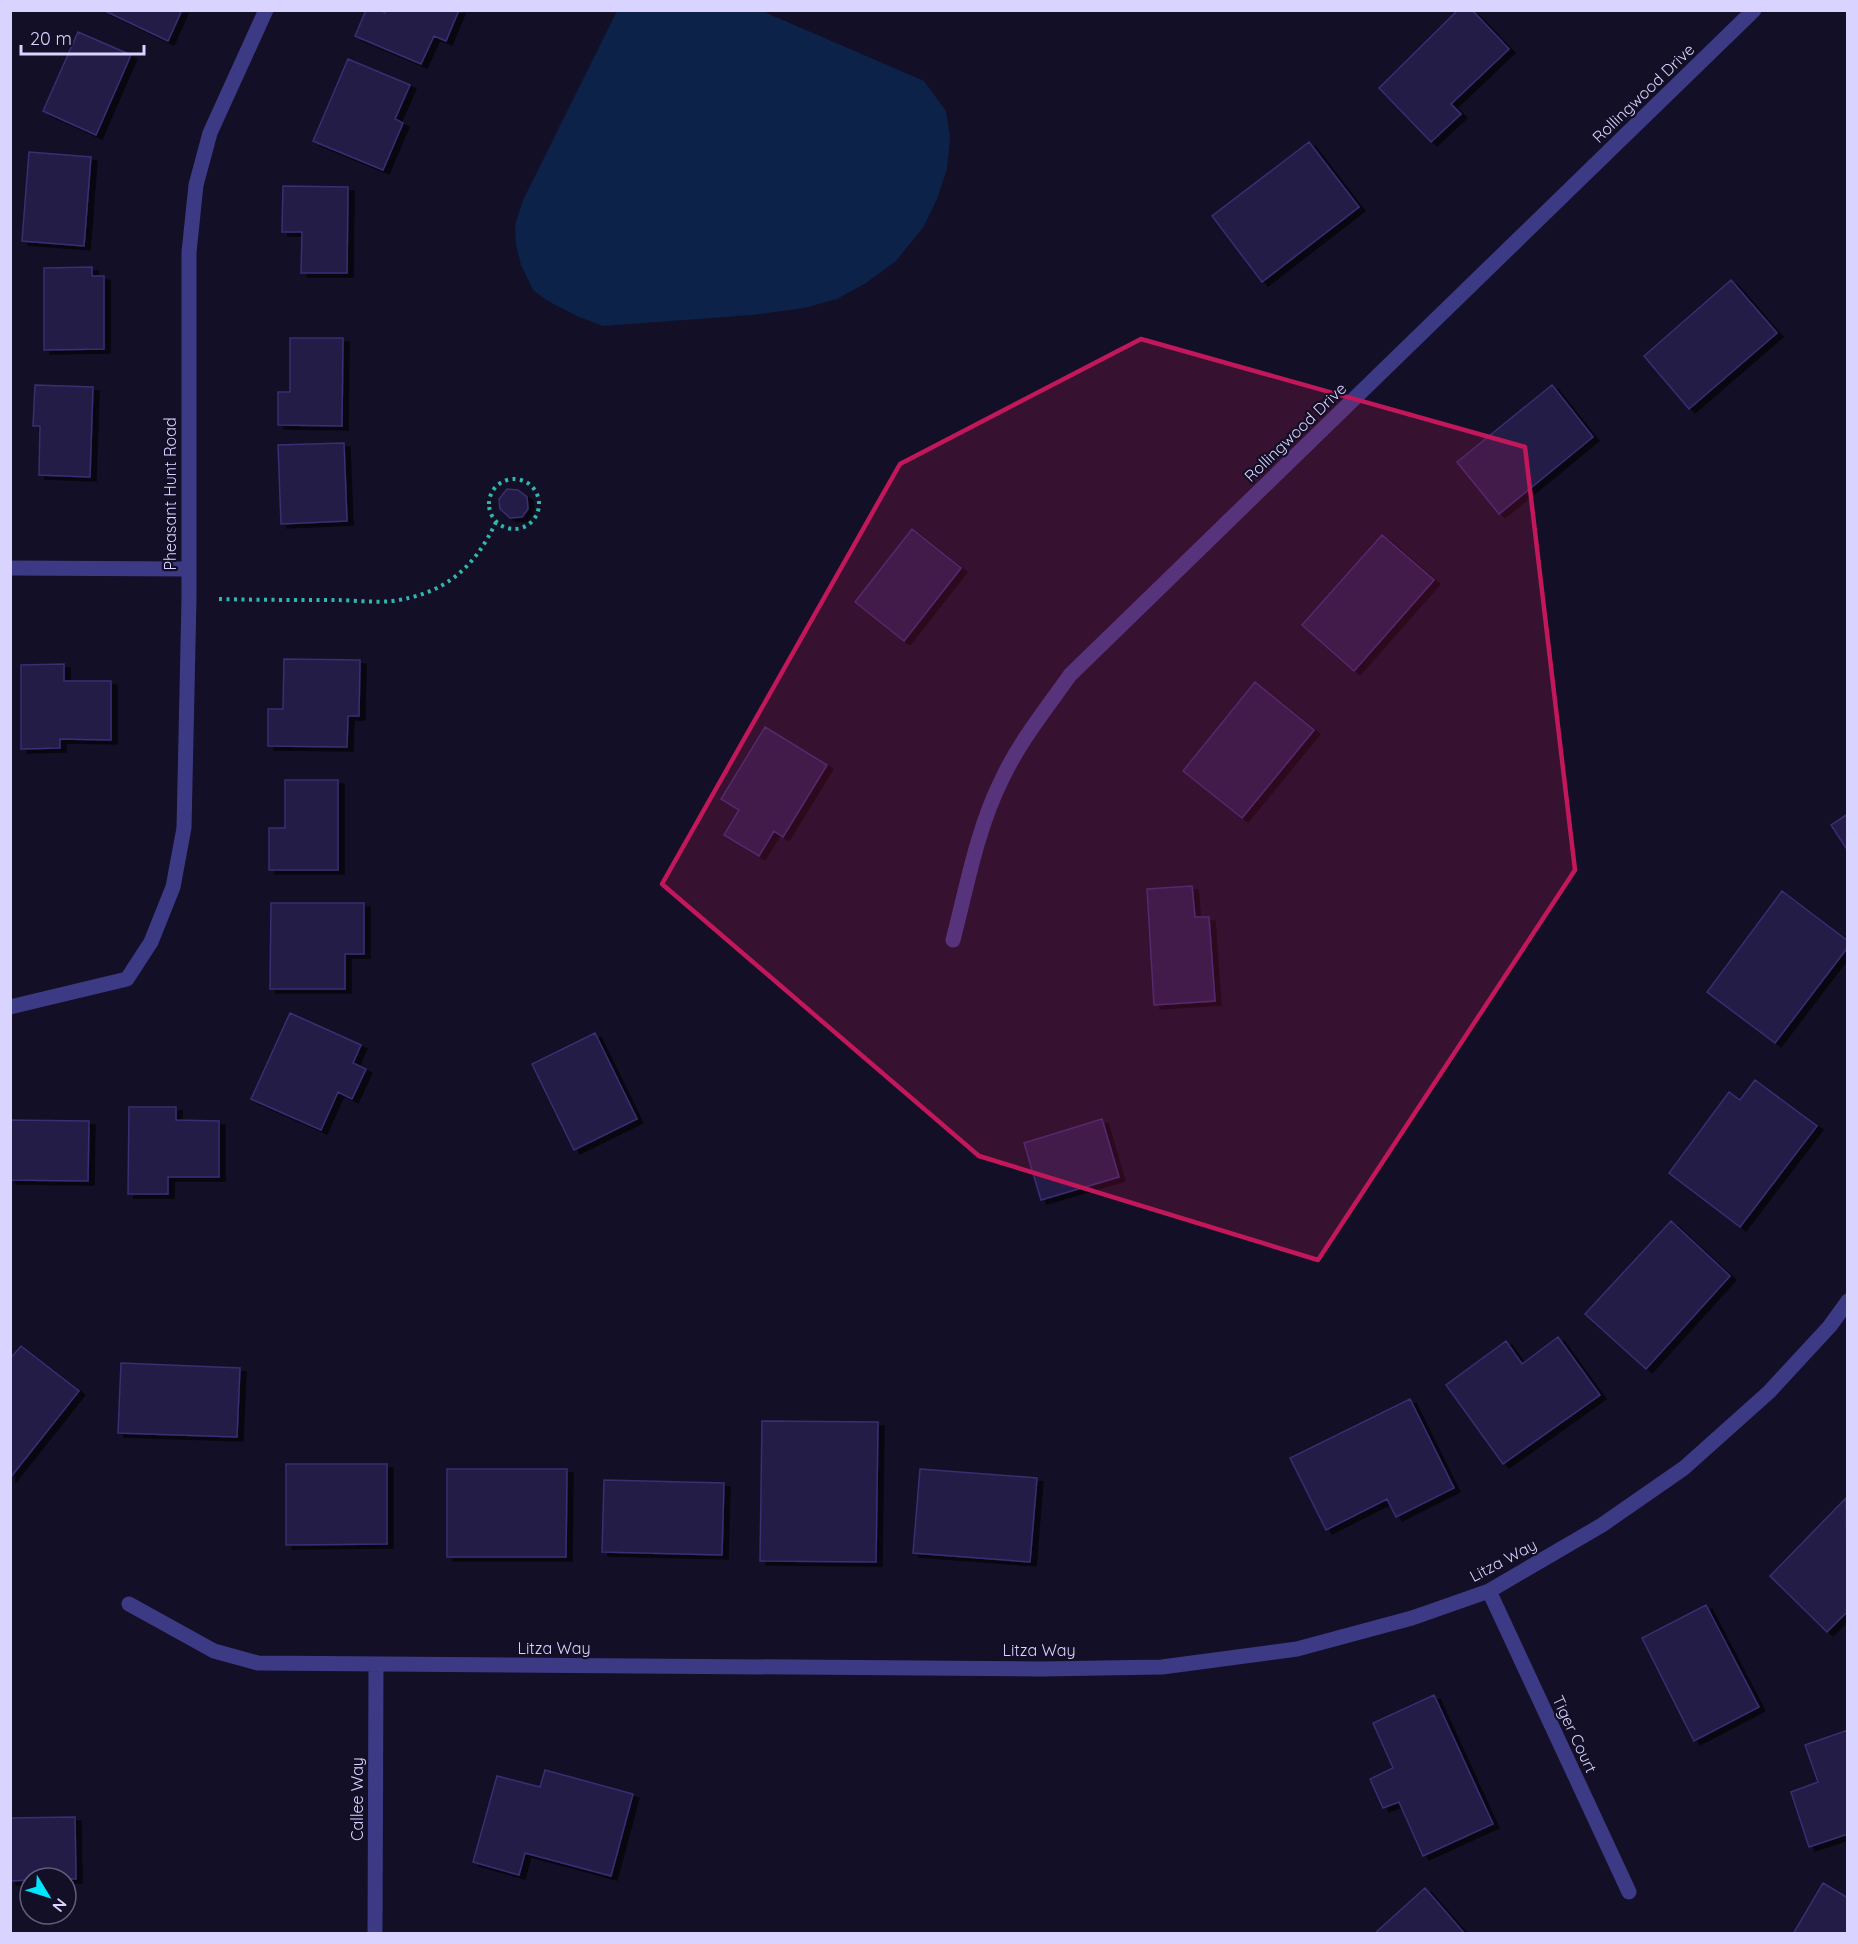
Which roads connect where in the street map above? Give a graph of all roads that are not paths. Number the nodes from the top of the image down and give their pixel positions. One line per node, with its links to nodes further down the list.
1 (266, 10): 4 (street, Pheasant Hunt Road)
2 (1754, 10): 5 (street, Rollingwood Drive)
3 (10, 568): 4 (street)
4 (188, 569): 6 (street, Pheasant Hunt Road)
5 (953, 940)
6 (10, 1007)
7 (1848, 1301): 8 (street, Litza Way)
8 (1489, 1591): 10 (street, Litza Way); 11 (street, Tiger Court)
9 (129, 1604): 10 (street, Litza Way)
10 (376, 1665): 12 (street, Callee Way)
11 (1629, 1892)
12 (375, 1934)

